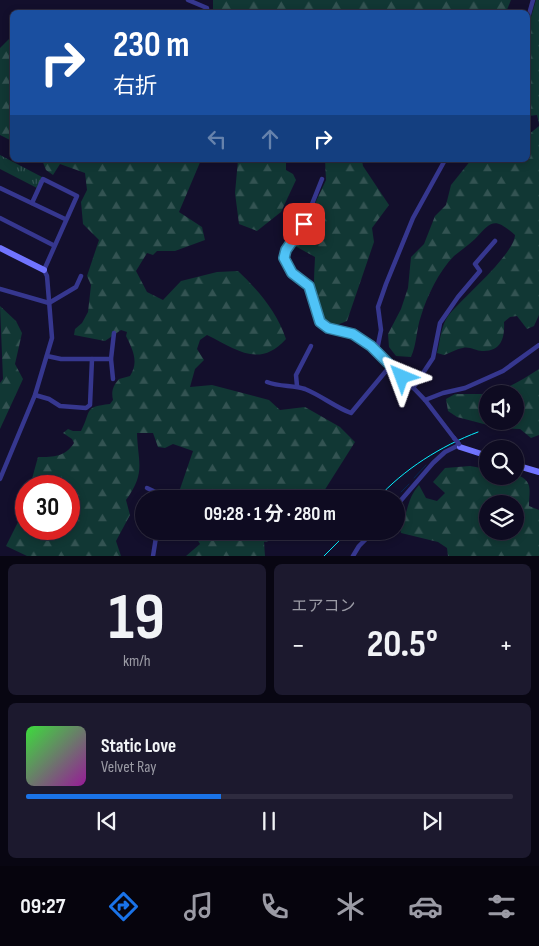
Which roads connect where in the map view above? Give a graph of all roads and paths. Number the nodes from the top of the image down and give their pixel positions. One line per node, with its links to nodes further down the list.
1 (188, 0): 2 (street)
2 (207, 10)
3 (445, 162): 19 (street)
4 (322, 179): 19 (street)
5 (0, 188): 6 (street)
6 (32, 203): 8 (street); 8 (street)
7 (0, 218): 10 (street)
8 (65, 219): 10 (street)
9 (495, 241): 27 (street)
10 (53, 245): 12 (street)
11 (0, 248): 12 (street)
12 (44, 270): 15 (street)
13 (80, 276): 15 (street)
14 (0, 289): 15 (street)
15 (49, 303): 20 (street)
16 (114, 333): 22 (street)
17 (539, 345): 29 (street)
18 (311, 346): 26 (street)
19 (376, 350): 23 (street)
20 (47, 356): 21 (street); 28 (street)
21 (92, 359): 22 (street); 28 (street)
22 (111, 359): 24 (street)
23 (391, 365): 26 (street); 27 (street)
24 (113, 379)
25 (267, 382): 26 (street)
26 (296, 386)
27 (414, 388): 29 (street)
28 (35, 395): 34 (street)
29 (425, 400): 30 (street, bridge)
30 (459, 446): 31 (street); 37 (street)
31 (479, 453)
32 (524, 468): 33 (street)
33 (539, 472)
34 (0, 479)
35 (147, 488): 36 (street)
36 (151, 490)
37 (405, 496)
38 (156, 540): 40 (street)
39 (365, 540): 41 (street)
40 (153, 556)
41 (353, 556)

